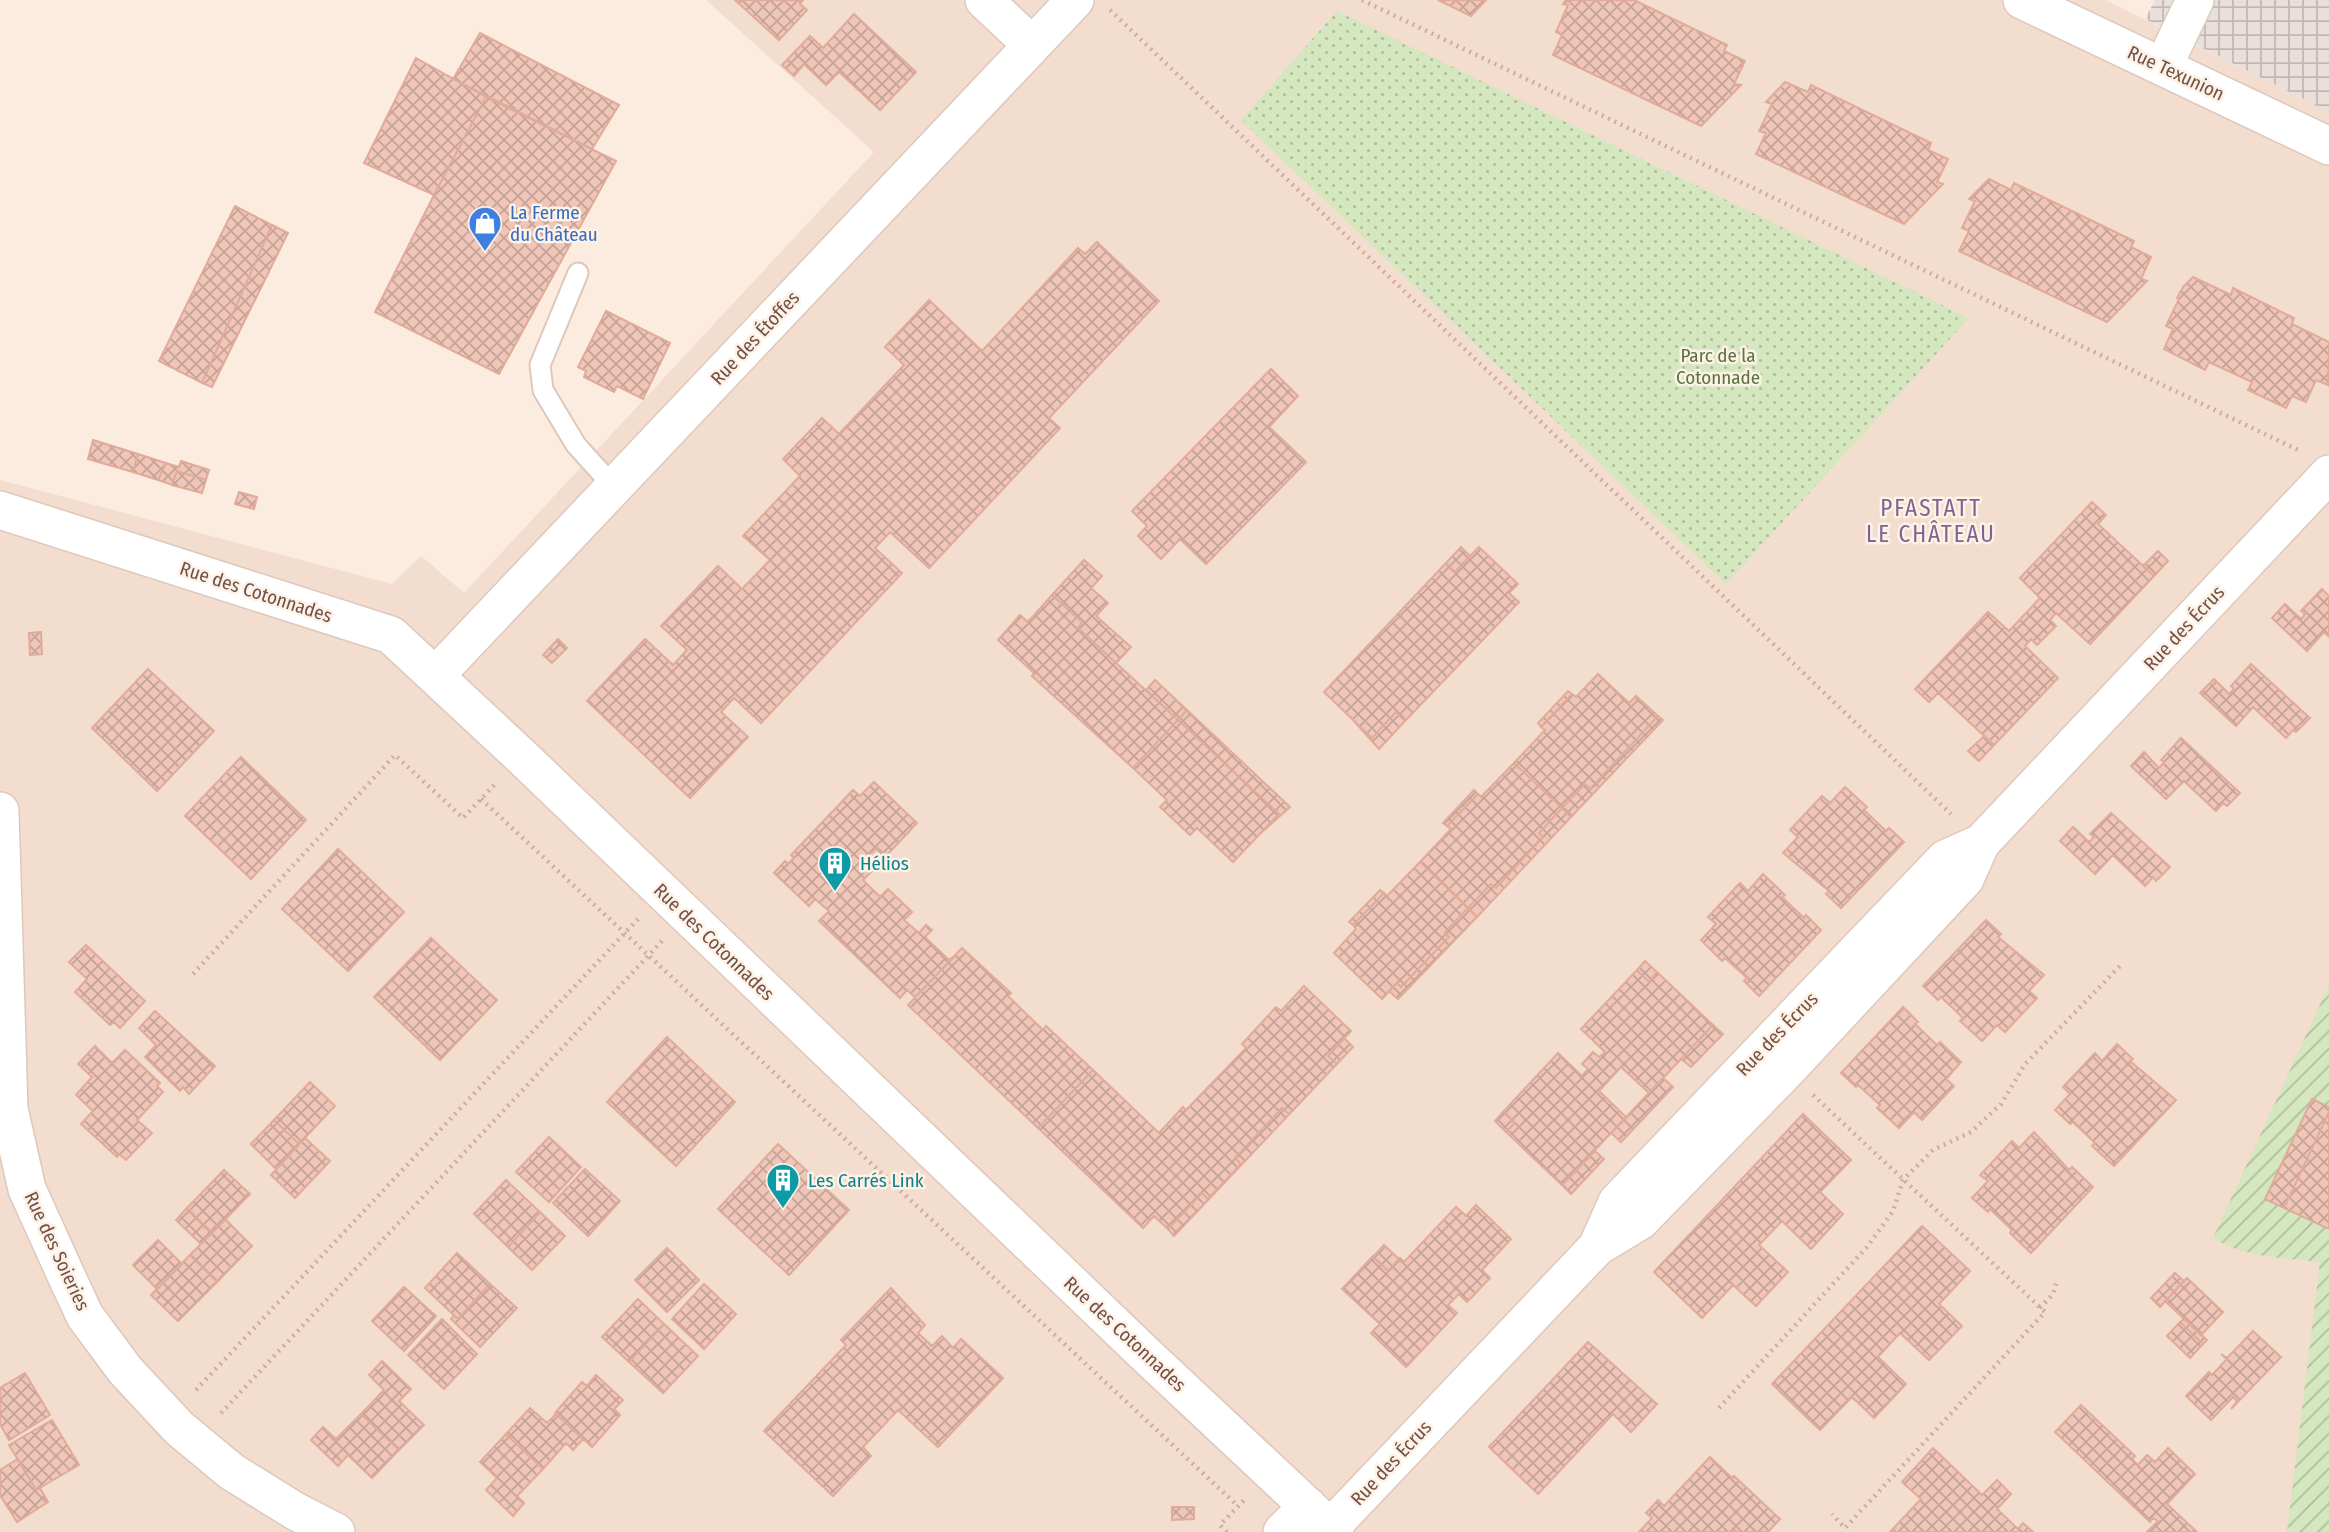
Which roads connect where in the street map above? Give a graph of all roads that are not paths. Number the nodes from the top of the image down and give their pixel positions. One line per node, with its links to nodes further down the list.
1 (984, 0): 5 (street)
2 (2022, 0): 6 (street, Rue Texunion)
3 (2195, 0): 6 (street)
4 (1092, 5): 5 (street, Rue des Étoffes)
5 (1032, 45): 10 (street, Rue des Étoffes)
6 (2163, 67): 7 (street, Rue Texunion)
7 (2329, 146)
8 (578, 273): 10 (lane)
9 (2316, 464): 14 (street, Rue des Écrus)
10 (614, 487): 12 (street, Rue des Étoffes)
11 (1, 513): 12 (street, Rue des Cotonnades)
12 (435, 676): 16 (street, Rue des Cotonnades)
13 (0, 811): 17 (street, Rue des Soieries)
14 (1981, 843): 15 (street, Rue des Écrus); 15 (street, Rue des Écrus)
15 (1597, 1247): 16 (street, Rue des Écrus)
16 (1325, 1522): 18 (street)
17 (336, 1532)
18 (1282, 1532)

